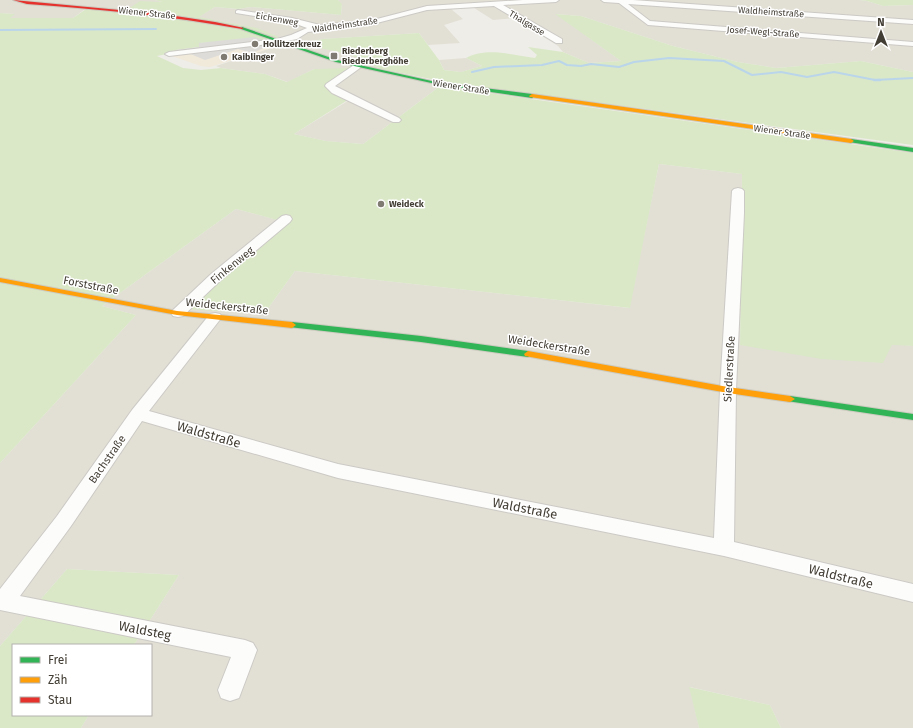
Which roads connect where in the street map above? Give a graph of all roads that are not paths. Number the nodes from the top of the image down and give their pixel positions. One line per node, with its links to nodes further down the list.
1 (15, 0): 12 (main road, Wiener Straße)
2 (444, 0): 7 (street)
3 (556, 0): 6 (street, Waldheimstraße)
4 (604, 0): 5 (street, Waldheimstraße)
5 (620, 1): 10 (street, Waldheimstraße); 14 (street, Josef-Wegl-Straße)
6 (496, 4): 7 (street, Waldheimstraße); 13 (street, Thalgasse)
7 (428, 8): 11 (street, Waldheimstraße)
8 (238, 12): 11 (street, Eichenweg)
9 (340, 17): 11 (street)
10 (913, 22)
11 (316, 28): 12 (street, Waldheimstraße)
12 (277, 41): 15 (street, Waldheimstraße); 16 (main road, Wiener Straße)
13 (559, 41)
14 (913, 44)
15 (169, 54)
16 (357, 66): 17 (street); 18 (main road, Wiener Straße)
17 (396, 120)
18 (913, 150)
19 (738, 191): 24 (street, Siedlerstraße)
20 (286, 219): 22 (street, Finkenweg)
21 (0, 280): 22 (main road, Forststraße)
22 (178, 313): 23 (main road, Weideckerstraße)
23 (215, 317): 24 (main road, Weideckerstraße); 25 (street, Bachstraße)
24 (728, 390): 26 (main road, Weideckerstraße); 27 (street, Siedlerstraße)
25 (138, 414): 27 (street, Waldstraße); 29 (street, Bachstraße)
26 (913, 417)
27 (724, 548): 28 (street, Waldstraße)
28 (913, 593)
29 (3, 602): 30 (street, Waldsteg)
30 (230, 690)

